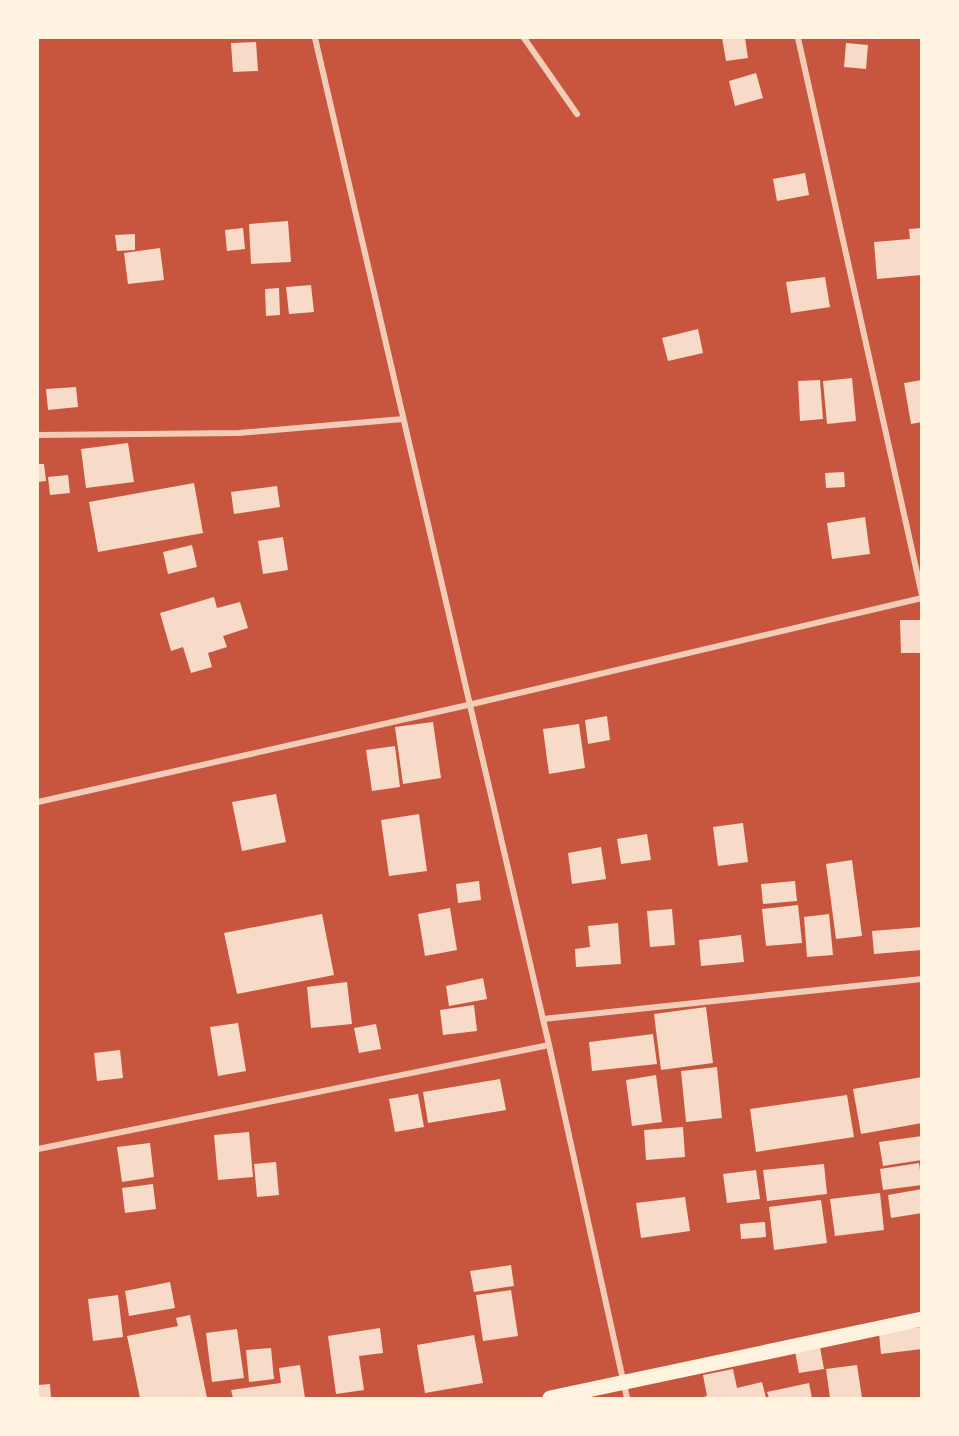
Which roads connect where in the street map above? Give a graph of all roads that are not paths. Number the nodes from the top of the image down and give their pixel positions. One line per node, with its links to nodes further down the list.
1 (315, 38): 5 (street)
2 (524, 38): 4 (street)
3 (798, 38): 7 (street)
4 (577, 114)
5 (403, 419): 6 (street); 8 (street)
6 (38, 435)
7 (921, 596): 8 (street)
8 (468, 705): 9 (street); 11 (street)
9 (38, 802)
10 (921, 979): 11 (street)
11 (543, 1019): 12 (street)
12 (549, 1045): 13 (street); 15 (street)
13 (38, 1149)
14 (921, 1319): 15 (main road)
15 (626, 1391): 16 (main road)
16 (550, 1398)

